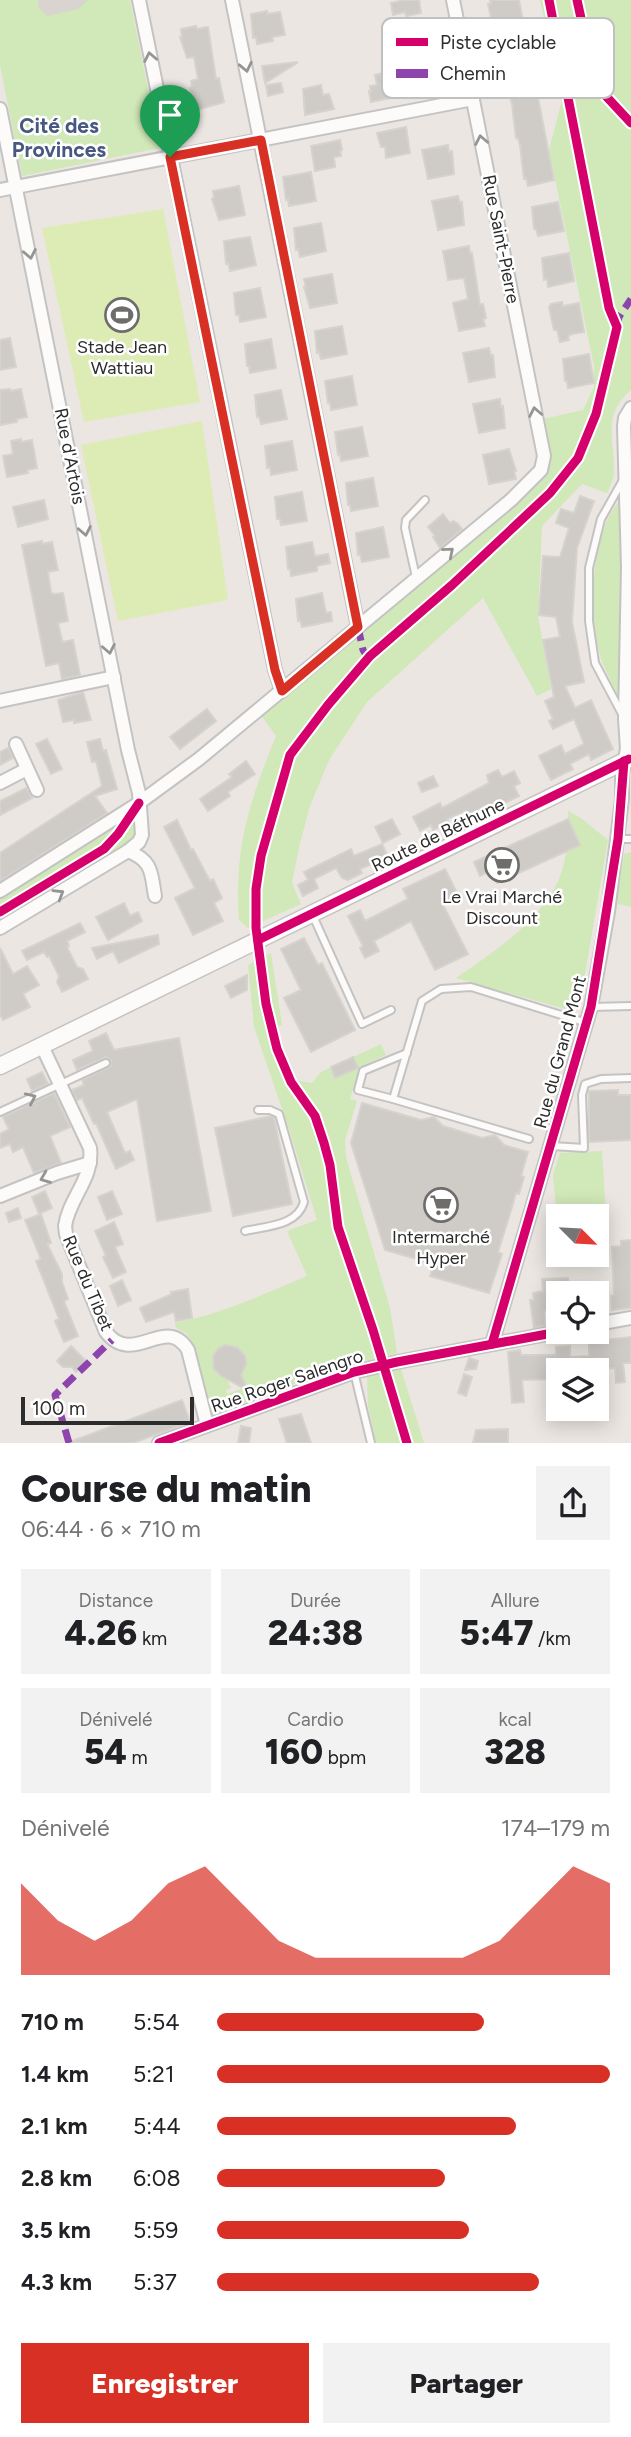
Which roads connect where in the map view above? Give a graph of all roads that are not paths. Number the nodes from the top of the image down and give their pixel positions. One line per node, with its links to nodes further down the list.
1 (139, 0): 8 (street, one-way to 1)
2 (232, 0): 7 (street, one-way to 7)
3 (453, 0): 4 (street, Rue Saint-Pierre)
4 (457, 18)
5 (473, 99): 7 (street); 14 (street, Rue Saint-Pierre, one-way to 5)
6 (0, 109): 9 (street, Rue d'Artois)
7 (261, 140): 8 (street); 15 (street)
8 (170, 157): 9 (street); 17 (street)
9 (16, 187): 10 (street); 16 (street, Rue d'Artois, one-way to 16)
10 (0, 190)
11 (631, 408): 12 (street, Rue du Grand Mont)
12 (626, 476): 19 (street, Rue du Grand Mont); 19 (lane)
13 (425, 500): 14 (lane)
14 (417, 579): 15 (street)
15 (358, 627): 17 (street)
16 (114, 677): 18 (street); 25 (street, Rue d'Artois)
17 (282, 691): 25 (street)
18 (0, 701)
19 (625, 719): 21 (street, Rue du Grand Mont)
20 (16, 744): 22 (street)
21 (628, 760): 26 (street, Rue du Grand Mont); 30 (main road, Route de Béthune)
22 (27, 769): 23 (street); 24 (street)
23 (0, 783)
24 (37, 790)
25 (139, 803): 27 (street, Rue d'Artois); 28 (street)
26 (624, 839): 33 (street, Rue du Grand Mont)
27 (128, 851): 29 (street); 31 (street, one-way to 27)
28 (0, 891)
29 (155, 896)
30 (312, 914): 34 (lane); 36 (main road, Route de Béthune)
31 (0, 929)
32 (631, 1006): 33 (lane)
33 (591, 1007): 35 (street, Rue du Grand Mont)
34 (391, 1010)
35 (587, 1023): 37 (lane); 46 (street, Rue du Grand Mont)
36 (42, 1046): 39 (main road, Route de Béthune); 41 (street)
37 (407, 1054): 42 (lane); 42 (lane)
38 (106, 1063): 41 (lane)
39 (0, 1066)
40 (631, 1078): 46 (lane)
41 (61, 1084): 44 (lane, one-way to 41); 47 (street)
42 (393, 1099): 45 (lane)
43 (258, 1110): 49 (lane)
44 (0, 1112)
45 (529, 1139)
46 (552, 1146): 53 (street, Rue du Grand Mont)
47 (90, 1163): 48 (street, one-way to 48); 55 (street, Rue du Tibet)
48 (0, 1196)
49 (245, 1231)
50 (631, 1318): 51 (street)
51 (609, 1323)
52 (546, 1334): 53 (street, Rue Roger Salengro)
53 (492, 1344): 54 (street, Rue Roger Salengro)
54 (354, 1372): 55 (street, Rue Roger Salengro); 57 (lane)
55 (207, 1425): 56 (street, Rue Roger Salengro)
56 (159, 1443)
57 (371, 1443)

